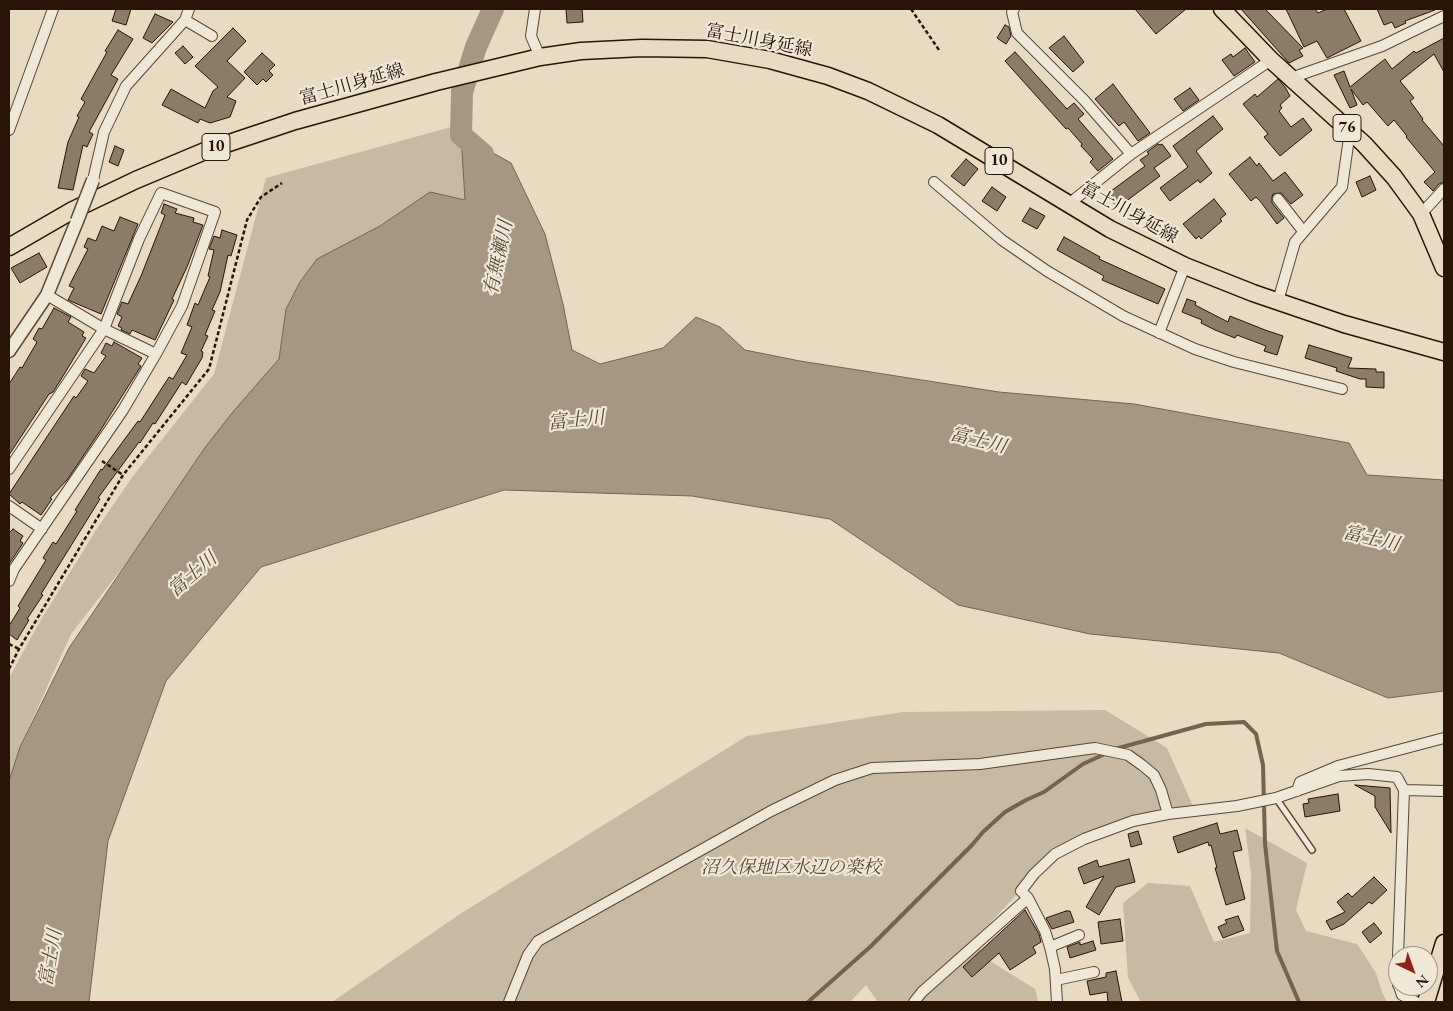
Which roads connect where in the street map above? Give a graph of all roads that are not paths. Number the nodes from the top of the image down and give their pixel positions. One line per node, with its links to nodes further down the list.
1 (53, 9): 12 (street)
2 (189, 9): 7 (street)
3 (535, 9): 9 (street)
4 (1014, 9): 14 (street)
5 (1222, 9): 10 (main road, 76)
6 (1444, 16): 11 (street)
7 (185, 20): 8 (street); 15 (street)
8 (212, 36)
9 (538, 57): 19 (main road, 富士川身延線 / 10); 22 (main road, 富士川身延線 / 10)
10 (1271, 60): 11 (main road, 76); 14 (street)
11 (1291, 78): 13 (main road, 76)
12 (9, 130)
13 (1350, 131): 20 (main road, 76); 21 (street)
14 (1131, 154): 19 (street)
15 (93, 180): 25 (street, bridge)
16 (934, 182): 28 (street)
17 (1444, 188): 20 (street)
18 (1278, 199): 21 (street)
19 (1070, 203): 24 (main road, 富士川身延線 / 10)
20 (1421, 214): 23 (main road, 76)
21 (1303, 231): 26 (street)
22 (9, 247)
23 (1444, 264)
24 (1185, 266): 26 (main road, 富士川身延線 / 10); 28 (street)
25 (47, 296): 27 (street); 29 (street)
26 (1278, 301): 30 (main road, 富士川身延線 / 10)
27 (104, 329): 31 (street); 31 (street); 33 (street)
28 (1159, 333): 32 (street)
29 (9, 351)
30 (1444, 352)
31 (156, 354): 35 (street)
32 (1342, 389)
33 (9, 469)
34 (9, 506): 35 (street)
35 (42, 529): 36 (street)
36 (9, 581)
37 (1444, 738): 39 (street)
38 (1404, 790): 39 (street); 40 (street); 47 (street)
39 (1298, 791): 41 (street)
40 (1444, 791)
41 (1276, 798): 42 (street); 43 (lane)
42 (1168, 814): 44 (street); 52 (street)
43 (1312, 850)
44 (1028, 898): 48 (street); 53 (street)
45 (1079, 936): 48 (street)
46 (1444, 942): 56 (main road)
47 (1398, 946)
48 (1050, 947): 50 (street)
49 (1094, 972): 50 (street)
50 (1056, 980): 54 (street)
51 (1404, 996): 55 (street)
52 (509, 1002)
53 (914, 1002)
54 (1057, 1002)
55 (1416, 1002)
56 (1426, 1002)

